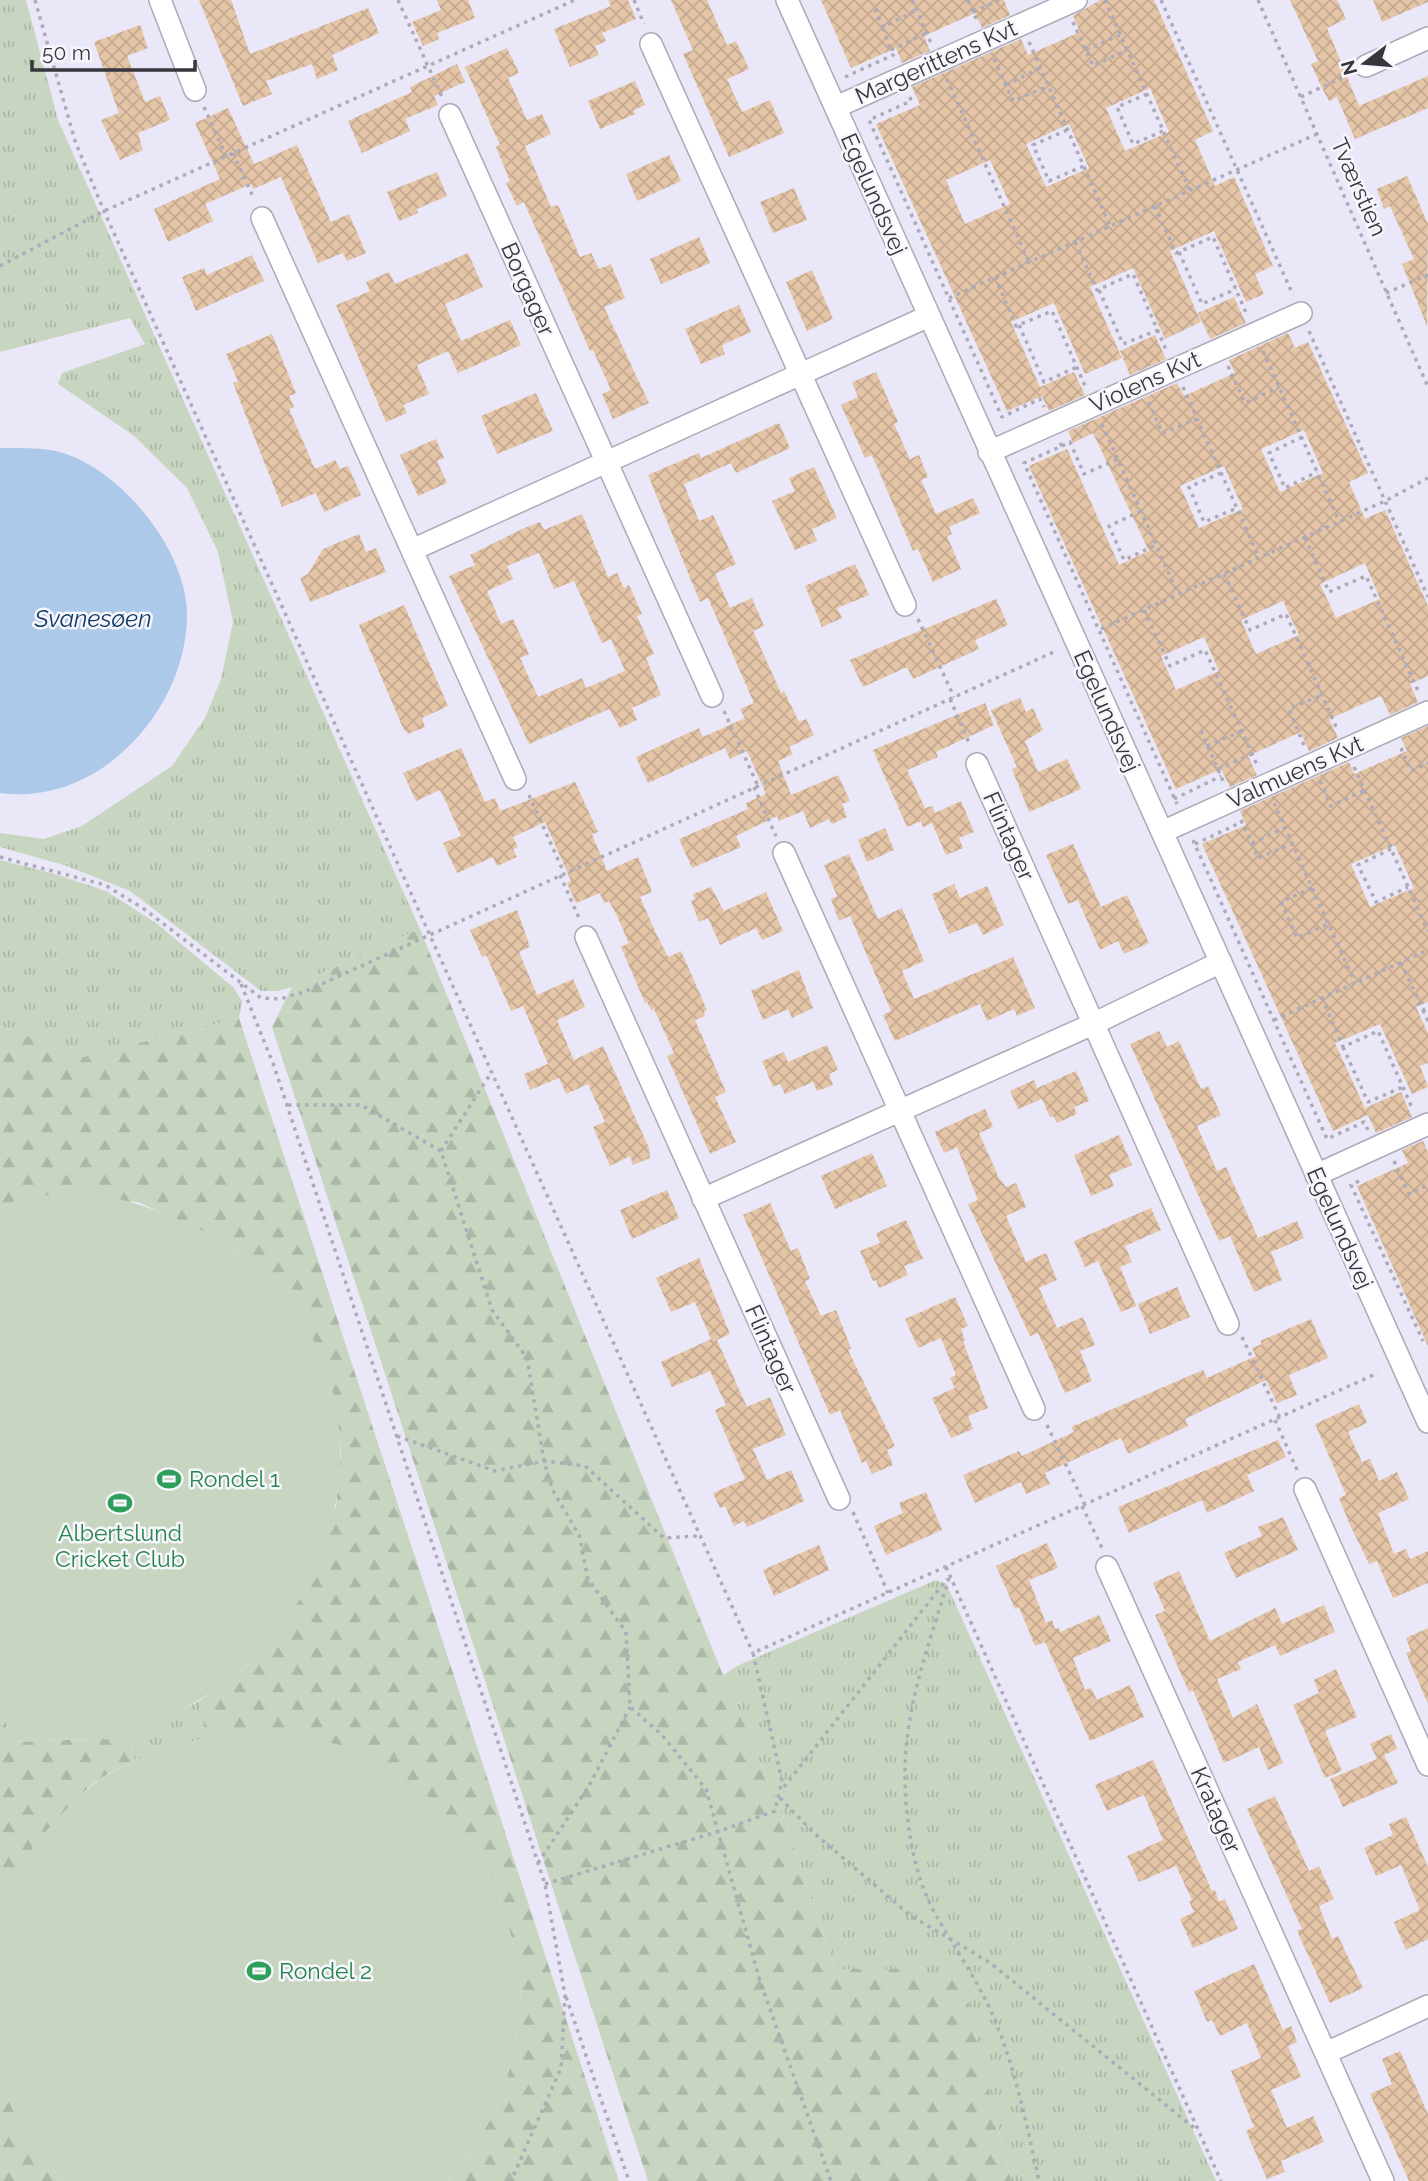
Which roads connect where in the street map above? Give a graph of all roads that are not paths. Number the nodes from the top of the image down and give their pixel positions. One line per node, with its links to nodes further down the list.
1 (160, 0): 7 (street)
2 (788, 0): 8 (street, Egelundsvej)
3 (1070, 2): 8 (street, Margerittens Kvt)
4 (1428, 38): 6 (street)
5 (651, 44): 13 (street)
6 (1366, 66)
7 (195, 90)
8 (835, 107): 12 (street, Egelundsvej)
9 (450, 115): 15 (street, Borgager)
10 (262, 218): 16 (street)
11 (1301, 313): 14 (street, Violens Kvt)
12 (929, 316): 13 (street); 14 (street, Egelundsvej)
13 (800, 374): 15 (street); 17 (street)
14 (989, 452): 22 (street, Egelundsvej)
15 (606, 462): 16 (street); 18 (street, Borgager)
16 (412, 550): 21 (street)
17 (905, 605)
18 (712, 696)
19 (1428, 713): 22 (street, Valmuens Kvt)
20 (977, 764): 26 (street, Flintager)
21 (515, 779)
22 (1162, 832): 25 (street, Egelundsvej)
23 (784, 853): 27 (street)
24 (586, 937): 30 (street, Flintager)
25 (1221, 962): 26 (street); 29 (street, Egelundsvej)
26 (1093, 1024): 27 (street); 31 (street, Flintager)
27 (898, 1111): 30 (street); 32 (street)
28 (1424, 1126): 29 (street)
29 (1316, 1175): 33 (street, Egelundsvej)
30 (703, 1199): 35 (street, Flintager)
31 (1228, 1324)
32 (1034, 1409)
33 (1428, 1422)
34 (1305, 1489): 37 (street)
35 (839, 1499)
36 (1107, 1567): 39 (street, Kratager)
37 (1428, 1765)
38 (1428, 2006): 39 (street)
39 (1326, 2053): 40 (street, Kratager)
40 (1383, 2181)

